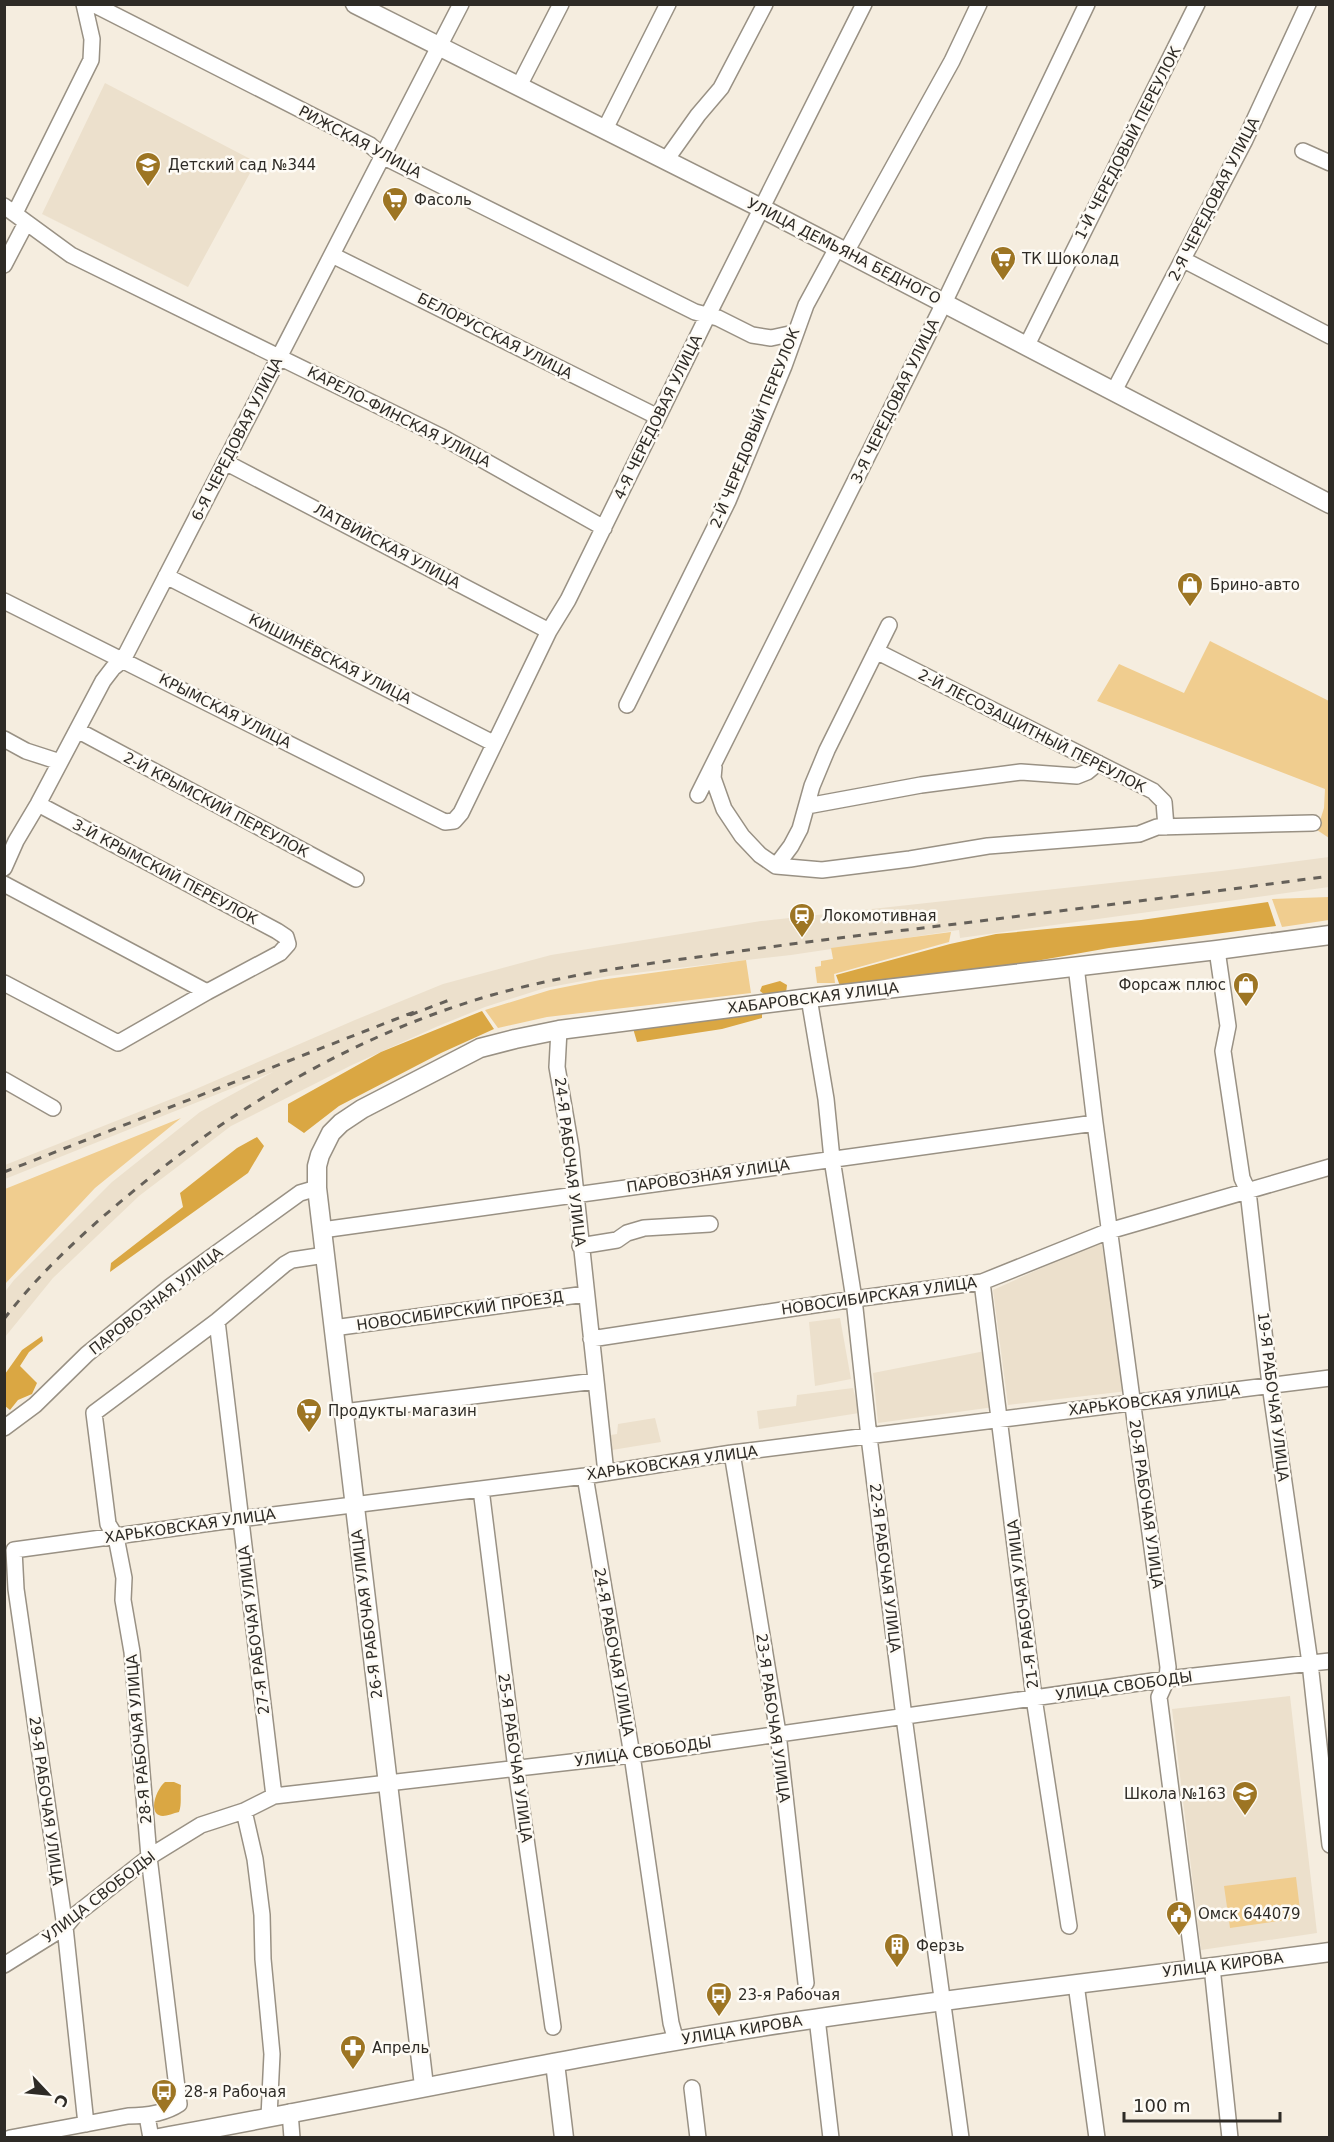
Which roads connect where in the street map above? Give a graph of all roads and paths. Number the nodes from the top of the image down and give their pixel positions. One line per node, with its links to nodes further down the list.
1 (84, 4): 21 (street)
2 (93, 4): 17 (street, РИЖСКАЯ УЛИЦА)
3 (355, 4): 13 (main road, УЛИЦА ДЕМЬЯНА БЕДНОГО)
4 (461, 4): 13 (street, 6-Я ЧЕРЕДОВАЯ УЛИЦА)
5 (561, 4): 14 (street)
6 (668, 4): 15 (street)
7 (765, 4): 18 (street)
8 (864, 4): 20 (street, 4-Я ЧЕРЕДОВАЯ УЛИЦА)
9 (979, 4): 22 (street, 2-Й ЧЕРЕДОВЫЙ ПЕРЕУЛОК)
10 (1087, 4): 26 (street, 3-Я ЧЕРЕДОВАЯ УЛИЦА)
11 (1197, 4): 30 (street, 1-Й ЧЕРЕДОВЫЙ ПЕРЕУЛОК)
12 (1308, 4): 24 (street, 2-Я ЧЕРЕДОВАЯ УЛИЦА)
13 (441, 46): 14 (main road, УЛИЦА ДЕМЬЯНА БЕДНОГО); 17 (street, 6-Я ЧЕРЕДОВАЯ УЛИЦА)
14 (519, 86): 15 (main road, УЛИЦА ДЕМЬЯНА БЕДНОГО)
15 (605, 129): 18 (main road, УЛИЦА ДЕМЬЯНА БЕДНОГО)
16 (1303, 151): 19 (street)
17 (384, 156): 23 (street, 6-Я ЧЕРЕДОВАЯ УЛИЦА); 27 (street, РИЖСКАЯ УЛИЦА)
18 (666, 160): 20 (main road, УЛИЦА ДЕМЬЯНА БЕДНОГО)
19 (1329, 164)
20 (763, 209): 22 (main road, УЛИЦА ДЕМЬЯНА БЕДНОГО); 27 (street, 4-Я ЧЕРЕДОВАЯ УЛИЦА)
21 (15, 214): 25 (street); 31 (street, КАРЕЛО-ФИНСКАЯ УЛИЦА)
22 (842, 250): 26 (main road, УЛИЦА ДЕМЬЯНА БЕДНОГО); 28 (street, 2-Й ЧЕРЕДОВЫЙ ПЕРЕУЛОК)
23 (333, 255): 31 (street, 6-Я ЧЕРЕДОВАЯ УЛИЦА); 33 (street, БЕЛОРУССКАЯ УЛИЦА)
24 (1184, 260): 29 (street); 32 (street, 2-Я ЧЕРЕДОВАЯ УЛИЦА)
25 (4, 265)
26 (944, 303): 30 (main road, УЛИЦА ДЕМЬЯНА БЕДНОГО); 47 (street, 3-Я ЧЕРЕДОВАЯ УЛИЦА)
27 (708, 315): 28 (street, РИЖСКАЯ УЛИЦА); 33 (street, 4-Я ЧЕРЕДОВАЯ УЛИЦА)
28 (794, 333): 43 (street, 2-Й ЧЕРЕДОВЫЙ ПЕРЕУЛОК)
29 (1329, 336)
30 (1027, 345): 32 (main road, УЛИЦА ДЕМЬЯНА БЕДНОГО)
31 (280, 356): 34 (street, 6-Я ЧЕРЕДОВАЯ УЛИЦА); 36 (street, КАРЕЛО-ФИНСКАЯ УЛИЦА)
32 (1114, 391): 35 (main road, УЛИЦА ДЕМЬЯНА БЕДНОГО)
33 (658, 417): 36 (street, 4-Я ЧЕРЕДОВАЯ УЛИЦА)
34 (225, 462): 37 (street, 6-Я ЧЕРЕДОВАЯ УЛИЦА); 40 (street, ЛАТВИЙСКАЯ УЛИЦА)
35 (1329, 504)
36 (604, 528): 40 (street, 4-Я ЧЕРЕДОВАЯ УЛИЦА)
37 (166, 576): 42 (street, 6-Я ЧЕРЕДОВАЯ УЛИЦА); 46 (street, КИШИНЁВСКАЯ УЛИЦА)
38 (4, 601): 42 (street, КРЫМСКАЯ УЛИЦА)
39 (889, 625): 41 (street)
40 (549, 631): 46 (street, 4-Я ЧЕРЕДОВАЯ УЛИЦА)
41 (876, 651): 49 (street, 2-Й ЛЕСОЗАЩИТНЫЙ ПЕРЕУЛОК); 52 (street)
42 (123, 660): 44 (street, 6-Я ЧЕРЕДОВАЯ УЛИЦА); 53 (street, КРЫМСКАЯ УЛИЦА)
43 (627, 705)
44 (77, 730): 48 (street, 6-Я ЧЕРЕДОВАЯ УЛИЦА); 58 (street, 2-Й КРЫМСКИЙ ПЕРЕУЛОК)
45 (4, 740): 48 (street)
46 (493, 743): 53 (street, 4-Я ЧЕРЕДОВАЯ УЛИЦА)
47 (715, 761): 50 (street, 3-Я ЧЕРЕДОВАЯ УЛИЦА); 57 (street)
48 (60, 762): 51 (street, 6-Я ЧЕРЕДОВАЯ УЛИЦА)
49 (1098, 763): 52 (street); 55 (street, 2-Й ЛЕСОЗАЩИТНЫЙ ПЕРЕУЛОК)
50 (699, 795)
51 (38, 804): 56 (street, 6-Я ЧЕРЕДОВАЯ УЛИЦА); 64 (street, 3-Й КРЫМСКИЙ ПЕРЕУЛОК)
52 (807, 806): 57 (street)
53 (445, 822)
54 (1313, 823): 55 (street)
55 (1166, 827): 57 (street)
56 (5, 866)
57 (776, 866)
58 (356, 879)
59 (4, 884): 64 (street)
60 (1329, 935): 61 (main road, ХАБАРОВСКАЯ УЛИЦА)
61 (1217, 950): 62 (main road, ХАБАРОВСКАЯ УЛИЦА); 74 (street, 19-Я РАБОЧАЯ УЛИЦА)
62 (1076, 966): 65 (main road, ХАБАРОВСКАЯ УЛИЦА); 69 (street, 20-Я РАБОЧАЯ УЛИЦА)
63 (4, 983): 64 (street)
64 (207, 992)
65 (809, 998): 66 (main road, ХАБАРОВСКАЯ УЛИЦА); 71 (street, 22-Я РАБОЧАЯ УЛИЦА)
66 (559, 1030): 70 (main road, ХАБАРОВСКАЯ УЛИЦА); 75 (street, 24-Я РАБОЧАЯ УЛИЦА)
67 (4, 1080): 68 (street)
68 (53, 1108)
69 (1095, 1123): 71 (street, ПАРОВОЗНАЯ УЛИЦА); 78 (street, 20-Я РАБОЧАЯ УЛИЦА)
70 (325, 1142): 73 (main road, 26-Я РАБОЧАЯ УЛИЦА)
71 (832, 1159): 75 (street, ПАРОВОЗНАЯ УЛИЦА); 83 (street, 22-Я РАБОЧАЯ УЛИЦА)
72 (1329, 1167): 74 (street, НОВОСИБИРСКАЯ УЛИЦА)
73 (317, 1188): 77 (main road, 26-Я РАБОЧАЯ УЛИЦА); 93 (street, ПАРОВОЗНАЯ УЛИЦА)
74 (1248, 1191): 78 (street, НОВОСИБИРСКАЯ УЛИЦА); 89 (street, 19-Я РАБОЧАЯ УЛИЦА)
75 (574, 1194): 77 (street, ПАРОВОЗНАЯ УЛИЦА); 79 (street, 24-Я РАБОЧАЯ УЛИЦА)
76 (710, 1224): 79 (street)
77 (322, 1230): 80 (main road, 26-Я РАБОЧАЯ УЛИЦА)
78 (1109, 1231): 81 (street, НОВОСИБИРСКАЯ УЛИЦА); 90 (street, 20-Я РАБОЧАЯ УЛИЦА)
79 (580, 1246): 82 (street, 24-Я РАБОЧАЯ УЛИЦА)
80 (325, 1255): 84 (street); 85 (main road, 26-Я РАБОЧАЯ УЛИЦА)
81 (982, 1282): 83 (street, НОВОСИБИРСКАЯ УЛИЦА); 92 (street, 21-Я РАБОЧАЯ УЛИЦА)
82 (586, 1294): 85 (street, НОВОСИБИРСКИЙ ПРОЕЗД); 86 (street, 24-Я РАБОЧАЯ УЛИЦА)
83 (854, 1299): 86 (street, НОВОСИБИРСКАЯ УЛИЦА); 94 (street, 22-Я РАБОЧАЯ УЛИЦА)
84 (217, 1321): 100 (street, 27-Я РАБОЧАЯ УЛИЦА); 101 (street, 28-Я РАБОЧАЯ УЛИЦА)
85 (333, 1328): 91 (main road, 26-Я РАБОЧАЯ УЛИЦА)
86 (591, 1339): 88 (street, 24-Я РАБОЧАЯ УЛИЦА)
87 (1329, 1378): 89 (street, ХАРЬКОВСКАЯ УЛИЦА)
88 (596, 1380): 91 (street); 96 (street, 24-Я РАБОЧАЯ УЛИЦА)
89 (1270, 1385): 90 (street, ХАРЬКОВСКАЯ УЛИЦА); 104 (street, 19-Я РАБОЧАЯ УЛИЦА)
90 (1133, 1402): 92 (street, ХАРЬКОВСКАЯ УЛИЦА); 105 (street, 20-Я РАБОЧАЯ УЛИЦА)
91 (343, 1412): 99 (main road, 26-Я РАБОЧАЯ УЛИЦА)
92 (1000, 1420): 94 (street, ХАРЬКОВСКАЯ УЛИЦА); 106 (street, 21-Я РАБОЧАЯ УЛИЦА)
93 (4, 1428)
94 (869, 1437): 95 (street, ХАРЬКОВСКАЯ УЛИЦА); 107 (street, 22-Я РАБОЧАЯ УЛИЦА)
95 (732, 1454): 96 (street, ХАРЬКОВСКАЯ УЛИЦА); 108 (street, 23-Я РАБОЧАЯ УЛИЦА)
96 (606, 1473): 97 (street, ХАРЬКОВСКАЯ УЛИЦА)
97 (585, 1476): 98 (street, ХАРЬКОВСКАЯ УЛИЦА); 109 (street, 24-Я РАБОЧАЯ УЛИЦА)
98 (481, 1489): 99 (street, ХАРЬКОВСКАЯ УЛИЦА); 110 (street, 25-Я РАБОЧАЯ УЛИЦА)
99 (354, 1504): 100 (street, ХАРЬКОВСКАЯ УЛИЦА); 111 (main road, 26-Я РАБОЧАЯ УЛИЦА)
100 (240, 1519): 101 (street, ХАРЬКОВСКАЯ УЛИЦА); 112 (street, 27-Я РАБОЧАЯ УЛИЦА)
101 (116, 1537): 102 (street, ХАРЬКОВСКАЯ УЛИЦА); 115 (street, 28-Я РАБОЧАЯ УЛИЦА)
102 (14, 1550): 117 (street, 29-Я РАБОЧАЯ УЛИЦА)
103 (1329, 1661): 104 (street, УЛИЦА СВОБОДЫ)
104 (1310, 1663): 105 (street, УЛИЦА СВОБОДЫ); 114 (street, 19-Я РАБОЧАЯ УЛИЦА)
105 (1167, 1679): 106 (street, УЛИЦА СВОБОДЫ); 120 (street, 20-Я РАБОЧАЯ УЛИЦА)
106 (1034, 1698): 107 (street, УЛИЦА СВОБОДЫ); 116 (street, 21-Я РАБОЧАЯ УЛИЦА)
107 (904, 1717): 108 (street, УЛИЦА СВОБОДЫ); 123 (street, 22-Я РАБОЧАЯ УЛИЦА)
108 (778, 1733): 109 (street, УЛИЦА СВОБОДЫ); 121 (street, 23-Я РАБОЧАЯ УЛИЦА)
109 (632, 1755): 110 (street, УЛИЦА СВОБОДЫ); 126 (street, 24-Я РАБОЧАЯ УЛИЦА)
110 (516, 1769): 111 (street, УЛИЦА СВОБОДЫ); 125 (street, 25-Я РАБОЧАЯ УЛИЦА)
111 (387, 1781): 112 (street, УЛИЦА СВОБОДЫ); 128 (main road, 26-Я РАБОЧАЯ УЛИЦА)
112 (274, 1796): 113 (street, УЛИЦА СВОБОДЫ)
113 (244, 1811): 115 (street, УЛИЦА СВОБОДЫ); 132 (street)
114 (1329, 1845)
115 (149, 1857): 117 (street, УЛИЦА СВОБОДЫ); 131 (street, 28-Я РАБОЧАЯ УЛИЦА)
116 (1069, 1926)
117 (64, 1927): 119 (street, УЛИЦА СВОБОДЫ); 133 (street, 29-Я РАБОЧАЯ УЛИЦА)
118 (1329, 1952): 120 (main road, УЛИЦА КИРОВА)
119 (4, 1965)
120 (1203, 1968): 122 (main road, УЛИЦА КИРОВА); 144 (street, 20-Я РАБОЧАЯ УЛИЦА)
121 (806, 1983)
122 (1076, 1984): 123 (main road, УЛИЦА КИРОВА); 143 (street)
123 (942, 2001): 124 (main road, УЛИЦА КИРОВА); 142 (street, 22-Я РАБОЧАЯ УЛИЦА)
124 (817, 2018): 126 (main road, УЛИЦА КИРОВА); 141 (street)
125 (553, 2026)
126 (676, 2041): 127 (main road, УЛИЦА КИРОВА)
127 (555, 2063): 128 (main road, УЛИЦА КИРОВА); 139 (main road)
128 (424, 2086): 130 (main road, УЛИЦА КИРОВА)
129 (692, 2088): 140 (street)
130 (290, 2112): 132 (main road, УЛИЦА КИРОВА); 138 (street)
131 (147, 2116): 133 (street); 136 (street)
132 (269, 2117): 134 (main road, УЛИЦА КИРОВА)
133 (86, 2124): 135 (street)
134 (183, 2135): 137 (main road, УЛИЦА КИРОВА)
135 (10, 2138)
136 (151, 2138)
137 (159, 2138)
138 (292, 2138)
139 (564, 2138)
140 (698, 2138)
141 (831, 2138)
142 (961, 2138)
143 (1097, 2138)
144 (1230, 2138)

